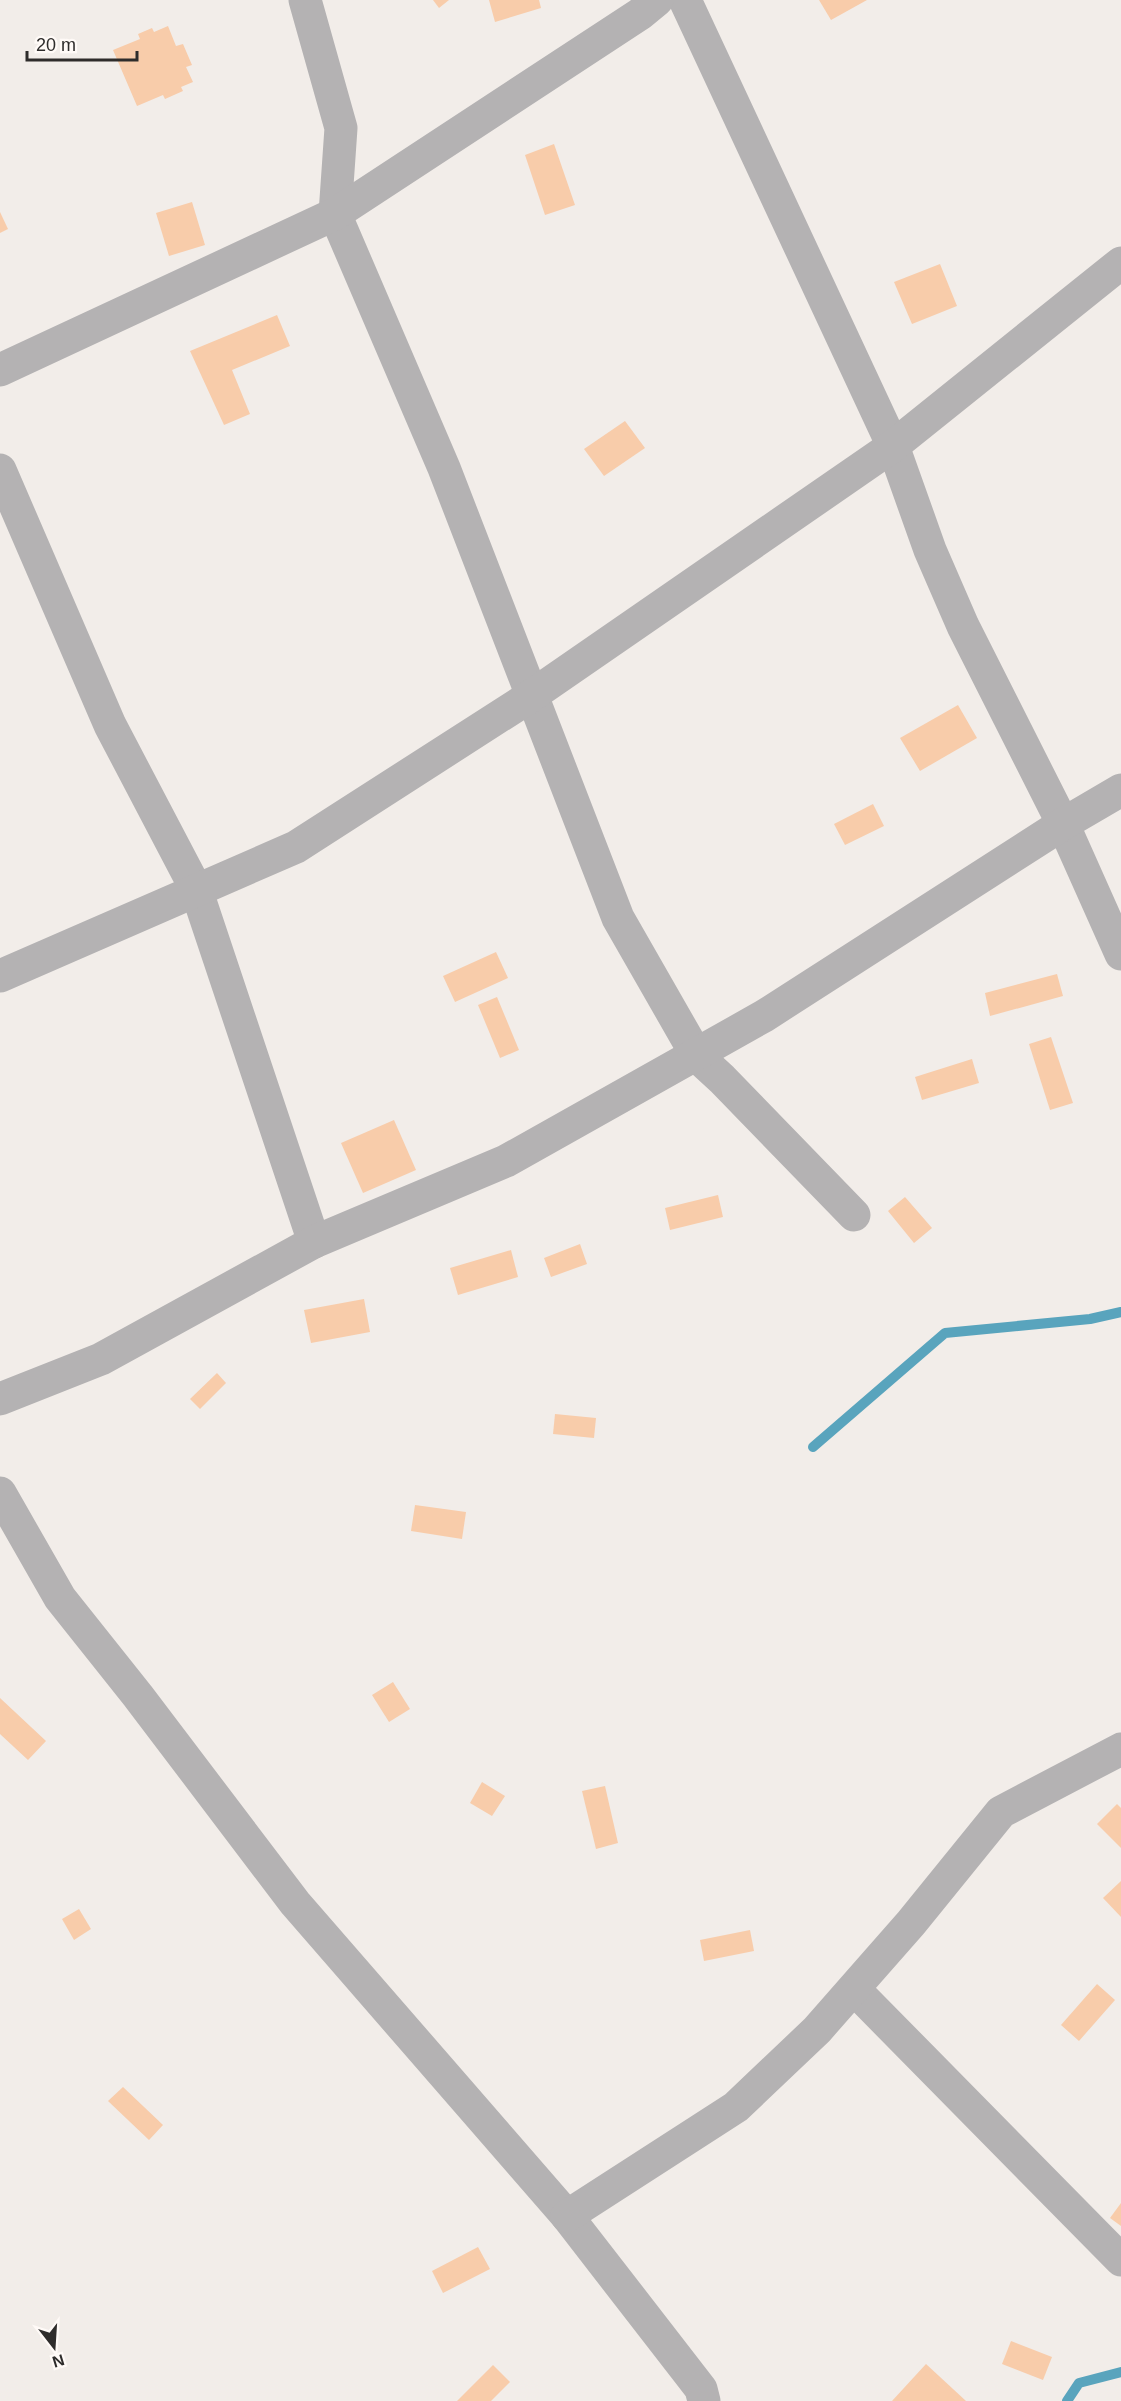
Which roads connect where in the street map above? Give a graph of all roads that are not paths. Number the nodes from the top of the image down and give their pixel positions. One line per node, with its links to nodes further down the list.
1 (305, 0): 4 (street)
2 (657, 0): 4 (street)
3 (685, 0): 7 (street)
4 (335, 214): 6 (street); 9 (street)
5 (1121, 263): 7 (street)
6 (0, 370)
7 (893, 446): 9 (street); 11 (street)
8 (0, 470): 12 (street)
9 (531, 696): 12 (street); 15 (street)
10 (1121, 790): 11 (street)
11 (1063, 824): 13 (street); 15 (street)
12 (196, 889): 14 (street); 17 (street)
13 (1121, 954)
14 (0, 976)
15 (697, 1056): 16 (street); 17 (street)
16 (854, 1215)
17 (314, 1242): 18 (street)
18 (0, 1399)
19 (0, 1493): 22 (street)
20 (1121, 1749): 21 (street)
21 (854, 1989): 22 (street); 23 (street)
22 (567, 2216): 24 (street)
23 (1121, 2260)
24 (704, 2401)

